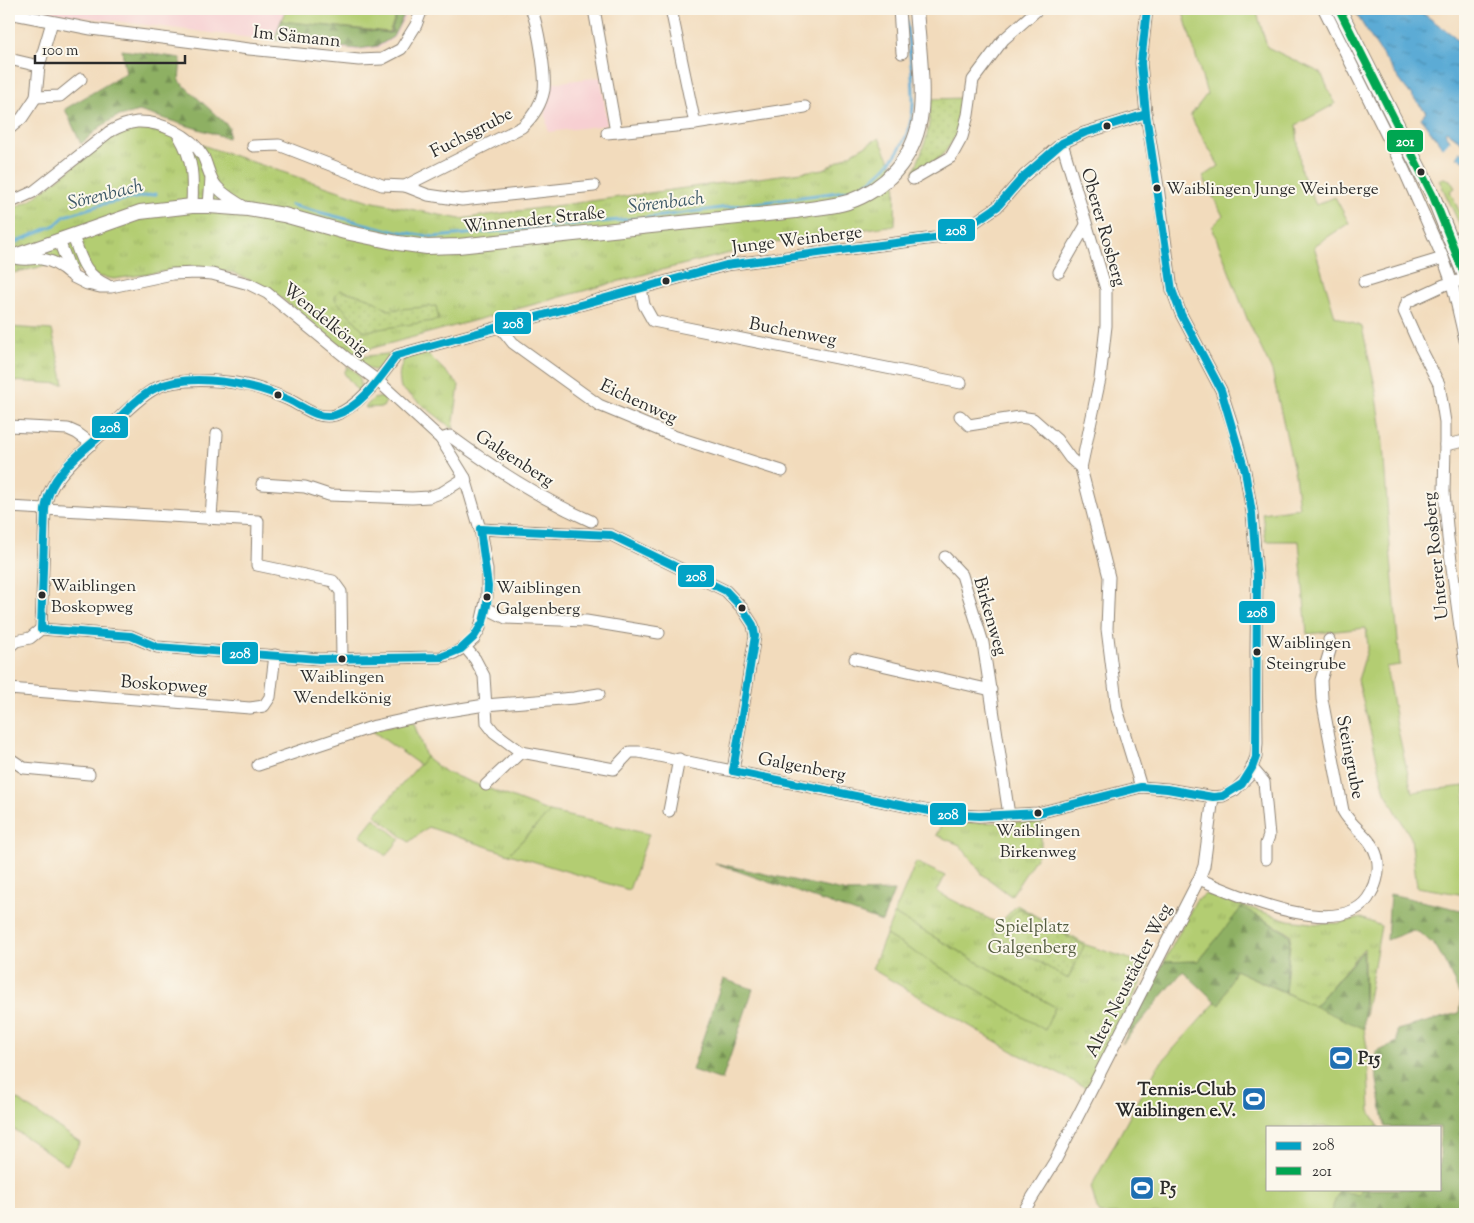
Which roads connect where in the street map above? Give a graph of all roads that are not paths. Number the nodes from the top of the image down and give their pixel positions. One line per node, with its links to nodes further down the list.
1 (422, 9): 12 (street, Im Sämann)
2 (531, 9): 29 (street, Fuchsgrube)
3 (594, 9): 21 (street)
4 (671, 9): 21 (street)
5 (899, 9): 14 (street)
6 (916, 9): 34 (street, Winnender Straße)
7 (1038, 9): 28 (street)
8 (1147, 9): 20 (street)
9 (1324, 9): 13 (street)
10 (1338, 9): 13 (street)
11 (9, 13): 12 (street, Im Sämann)
12 (52, 22): 16 (street)
13 (1344, 35): 24 (street)
14 (902, 53)
15 (9, 59): 16 (street)
16 (40, 66): 18 (street)
17 (81, 79): 18 (street)
18 (36, 97): 22 (street)
19 (805, 107): 21 (street)
20 (1146, 114): 25 (street, Junge Weinberge); 88 (street)
21 (696, 124)
22 (9, 129)
23 (176, 132): 27 (street); 31 (street); 32 (street)
24 (1396, 138): 39 (street); 42 (street)
25 (1062, 143): 35 (street, Oberer Rosberg); 46 (street, Junge Weinberge)
26 (253, 146): 29 (street)
27 (210, 178): 33 (street); 34 (street)
28 (914, 179)
29 (404, 186): 30 (street)
30 (594, 186)
31 (9, 203)
32 (192, 206): 33 (street, Winnender Straße); 36 (street, Winnender Straße)
33 (209, 206): 34 (street, Winnender Straße)
34 (248, 210)
35 (1086, 225): 40 (street); 58 (street, Oberer Rosberg)
36 (73, 236): 37 (street, Winnender Straße); 45 (street)
37 (59, 241): 38 (street, Winnender Straße); 41 (street)
38 (11, 258): 41 (street, Wendelkönig)
39 (1442, 258): 43 (street); 44 (street)
40 (1059, 272)
41 (73, 277): 45 (street, Wendelkönig)
42 (1465, 278): 44 (street, Unterer Rosberg)
43 (1364, 282)
44 (1448, 284): 48 (street); 57 (street, Unterer Rosberg)
45 (110, 287): 49 (street, Wendelkönig)
46 (641, 288): 47 (street, Junge Weinberge); 50 (street, Buchenweg)
47 (501, 328): 49 (street, Junge Weinberge); 59 (street, Eichenweg)
48 (1465, 340)
49 (378, 381): 54 (street, Wendelkönig); 56 (street, Junge Weinberge)
50 (961, 383)
51 (960, 416): 58 (street, Oberer Rosberg)
52 (9, 426): 56 (street)
53 (217, 434): 65 (street)
54 (441, 439): 60 (street, Wendelkönig); 64 (street, Galgenberg)
55 (1465, 441): 57 (street)
56 (92, 444): 63 (street, Junge Weinberge)
57 (1445, 444): 79 (street, Unterer Rosberg)
58 (1081, 468): 92 (street, Oberer Rosberg)
59 (782, 471)
60 (465, 478): 61 (street); 67 (street, Wendelkönig)
61 (262, 484)
62 (9, 507): 63 (street)
63 (45, 509): 65 (street); 71 (street, Junge Weinberge)
64 (571, 512): 66 (street, Galgenberg); 68 (street)
65 (211, 518): 77 (street)
66 (591, 521)
67 (480, 529): 68 (street, Galgenberg); 70 (street, Wendelkönig)
68 (574, 534): 89 (street, Galgenberg)
69 (945, 557): 81 (street, Birkenweg)
70 (486, 608): 72 (street); 75 (street, Wendelkönig)
71 (41, 629): 74 (street); 76 (street, Wendelkönig)
72 (659, 633)
73 (1329, 640): 97 (street, Steingrube)
74 (9, 647)
75 (465, 647): 77 (street, Wendelkönig); 83 (street)
76 (275, 655): 77 (street, Wendelkönig); 80 (street, Boskopweg)
77 (342, 659)
78 (855, 659): 81 (street)
79 (1465, 664)
80 (9, 689)
81 (991, 690): 95 (street, Birkenweg)
82 (599, 694): 83 (street)
83 (485, 705): 84 (street); 87 (street)
84 (522, 752): 86 (street); 91 (street)
85 (9, 758): 90 (street)
86 (679, 760): 89 (street); 94 (street)
87 (258, 765)
88 (1252, 768): 93 (street); 96 (street)
89 (733, 770): 95 (street, Galgenberg)
90 (89, 774)
91 (486, 784)
92 (1141, 788): 93 (street, Galgenberg); 95 (street, Galgenberg)
93 (1213, 797): 97 (street, Alter Neustädter Weg)
94 (669, 811)
95 (1009, 815)
96 (1266, 859)
97 (1199, 879): 98 (street, Alter Neustädter Weg)
98 (1022, 1214)

